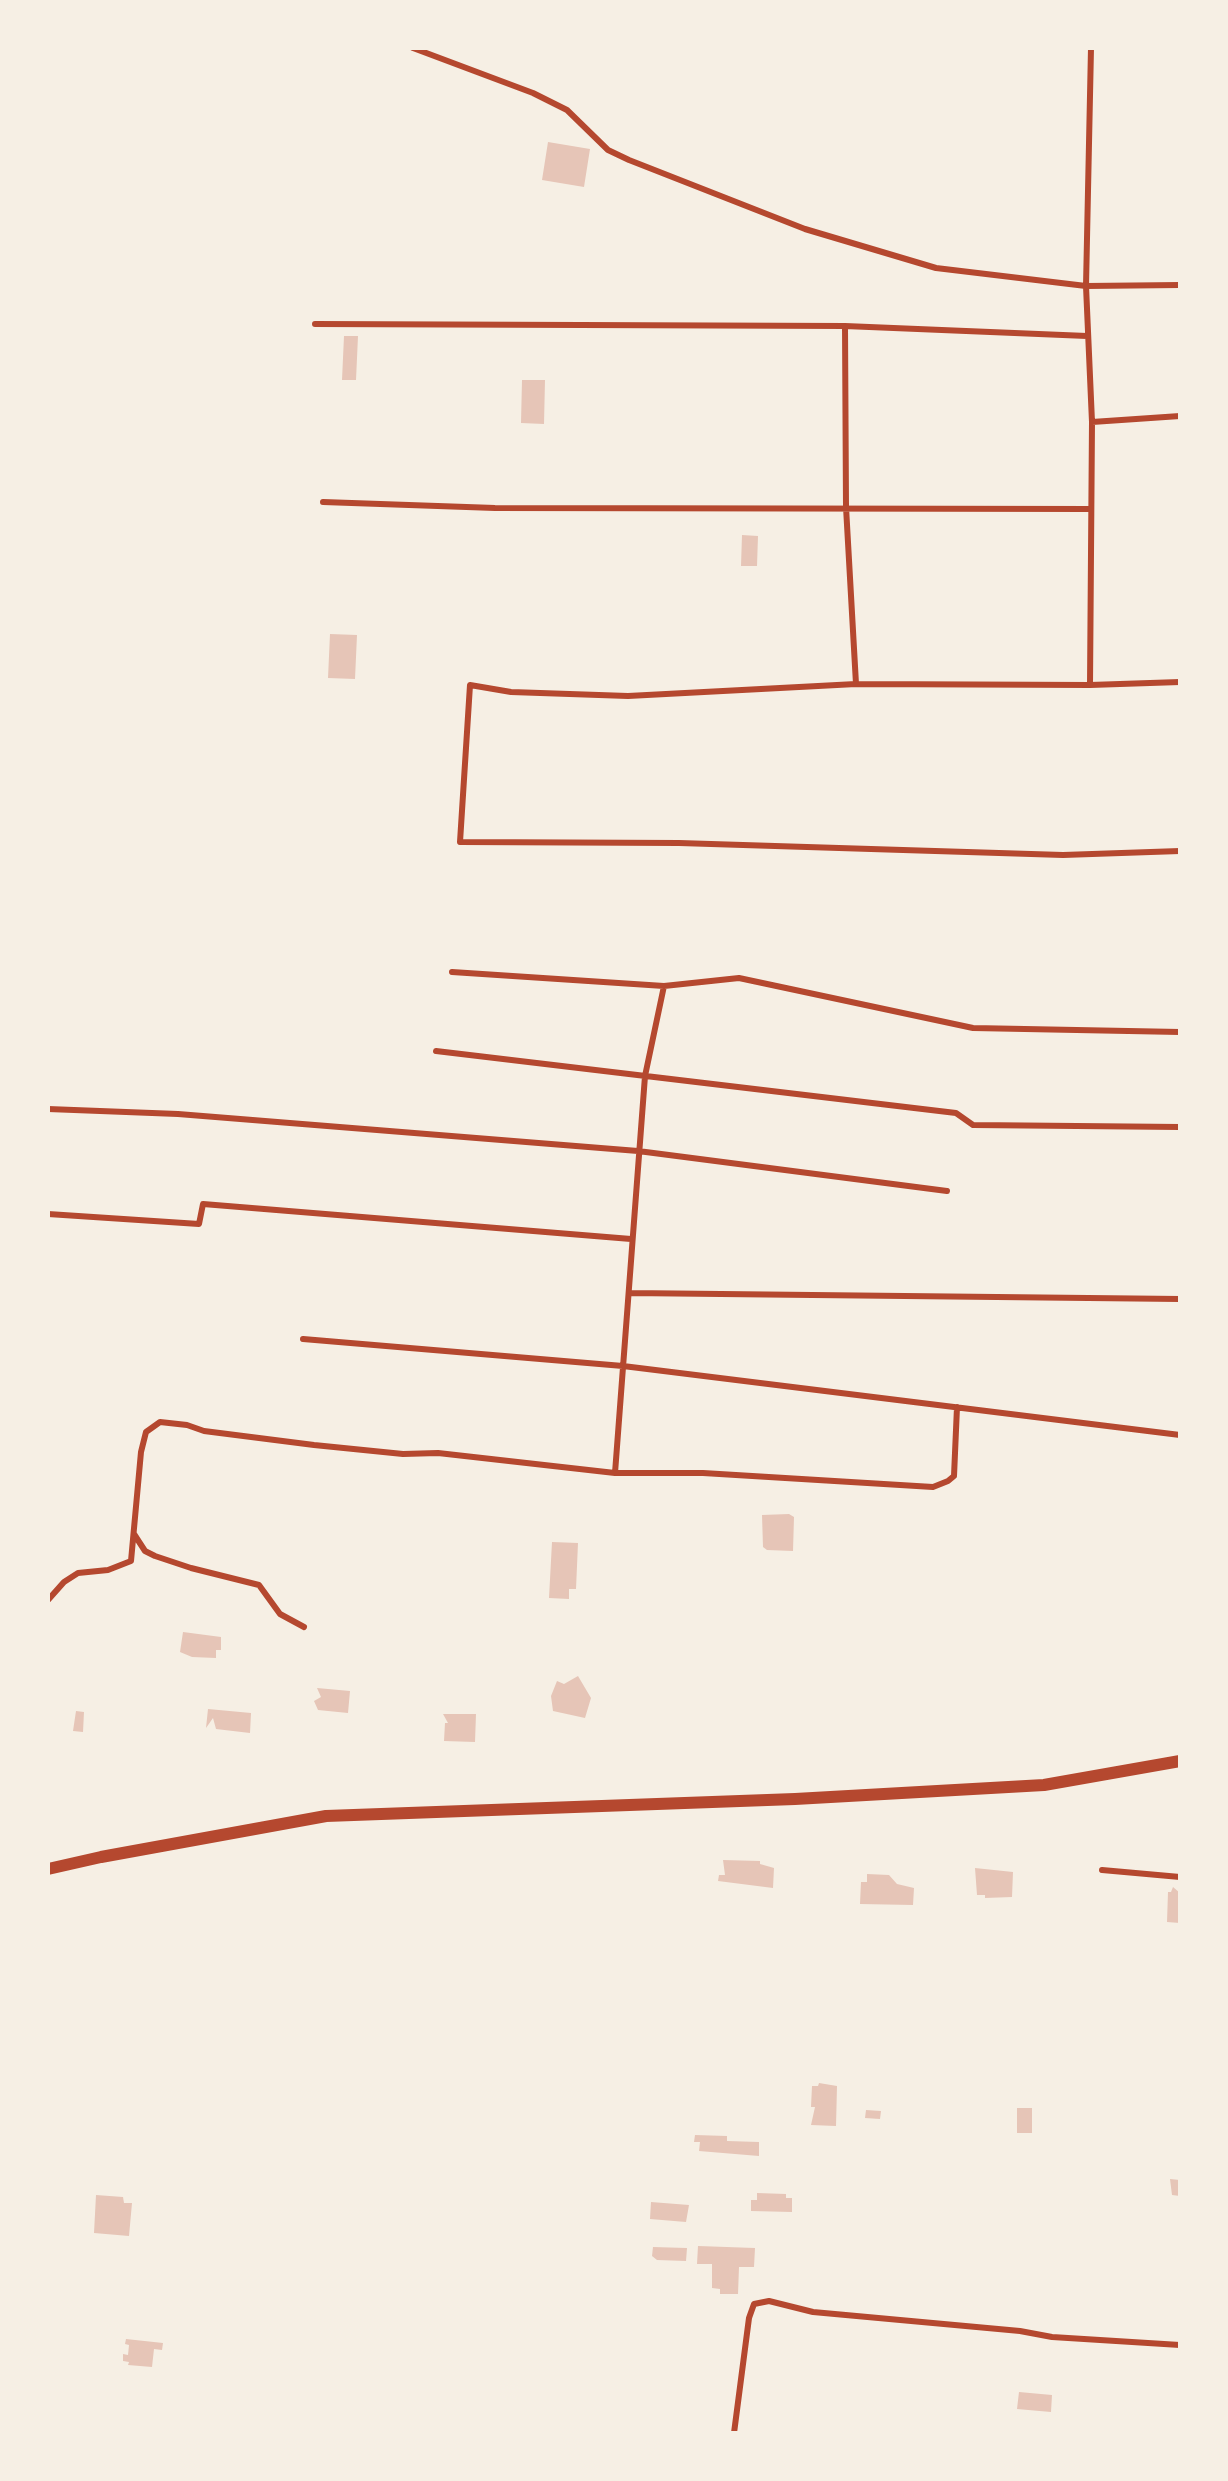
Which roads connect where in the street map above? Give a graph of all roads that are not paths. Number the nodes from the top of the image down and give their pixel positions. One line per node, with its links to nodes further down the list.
1 (412, 48): 4 (street)
2 (1091, 48): 4 (street)
3 (1180, 285): 4 (street)
4 (1086, 286): 7 (street)
5 (315, 324): 6 (street)
6 (845, 326): 7 (street); 11 (street)
7 (1088, 336): 9 (street)
8 (1180, 416): 9 (street)
9 (1092, 422): 12 (street)
10 (323, 502): 11 (street)
11 (846, 507): 12 (street); 14 (street)
12 (1091, 508): 15 (street)
13 (1180, 682): 15 (street)
14 (856, 684): 15 (street); 16 (street)
15 (1090, 685)
16 (1180, 851)
17 (452, 972): 18 (street)
18 (664, 986): 19 (street); 21 (street)
19 (1180, 1032)
20 (436, 1051): 21 (street)
21 (645, 1076): 23 (street); 24 (street)
22 (48, 1109): 24 (street)
23 (1180, 1126)
24 (638, 1151): 25 (street); 27 (street)
25 (946, 1191)
26 (48, 1214): 27 (street)
27 (631, 1239): 28 (street)
28 (629, 1293): 29 (street); 31 (street)
29 (1180, 1299)
30 (303, 1339): 31 (street)
31 (623, 1366): 32 (street); 34 (street)
32 (957, 1407): 33 (street); 34 (street)
33 (1180, 1435)
34 (615, 1473): 35 (street)
35 (133, 1533): 36 (street); 37 (street)
36 (48, 1600)
37 (304, 1627)
38 (1180, 1761): 39 (main road)
39 (48, 1869)
40 (1102, 1870): 41 (street)
41 (1180, 1877)
42 (1180, 2345): 43 (street)
43 (734, 2433)

